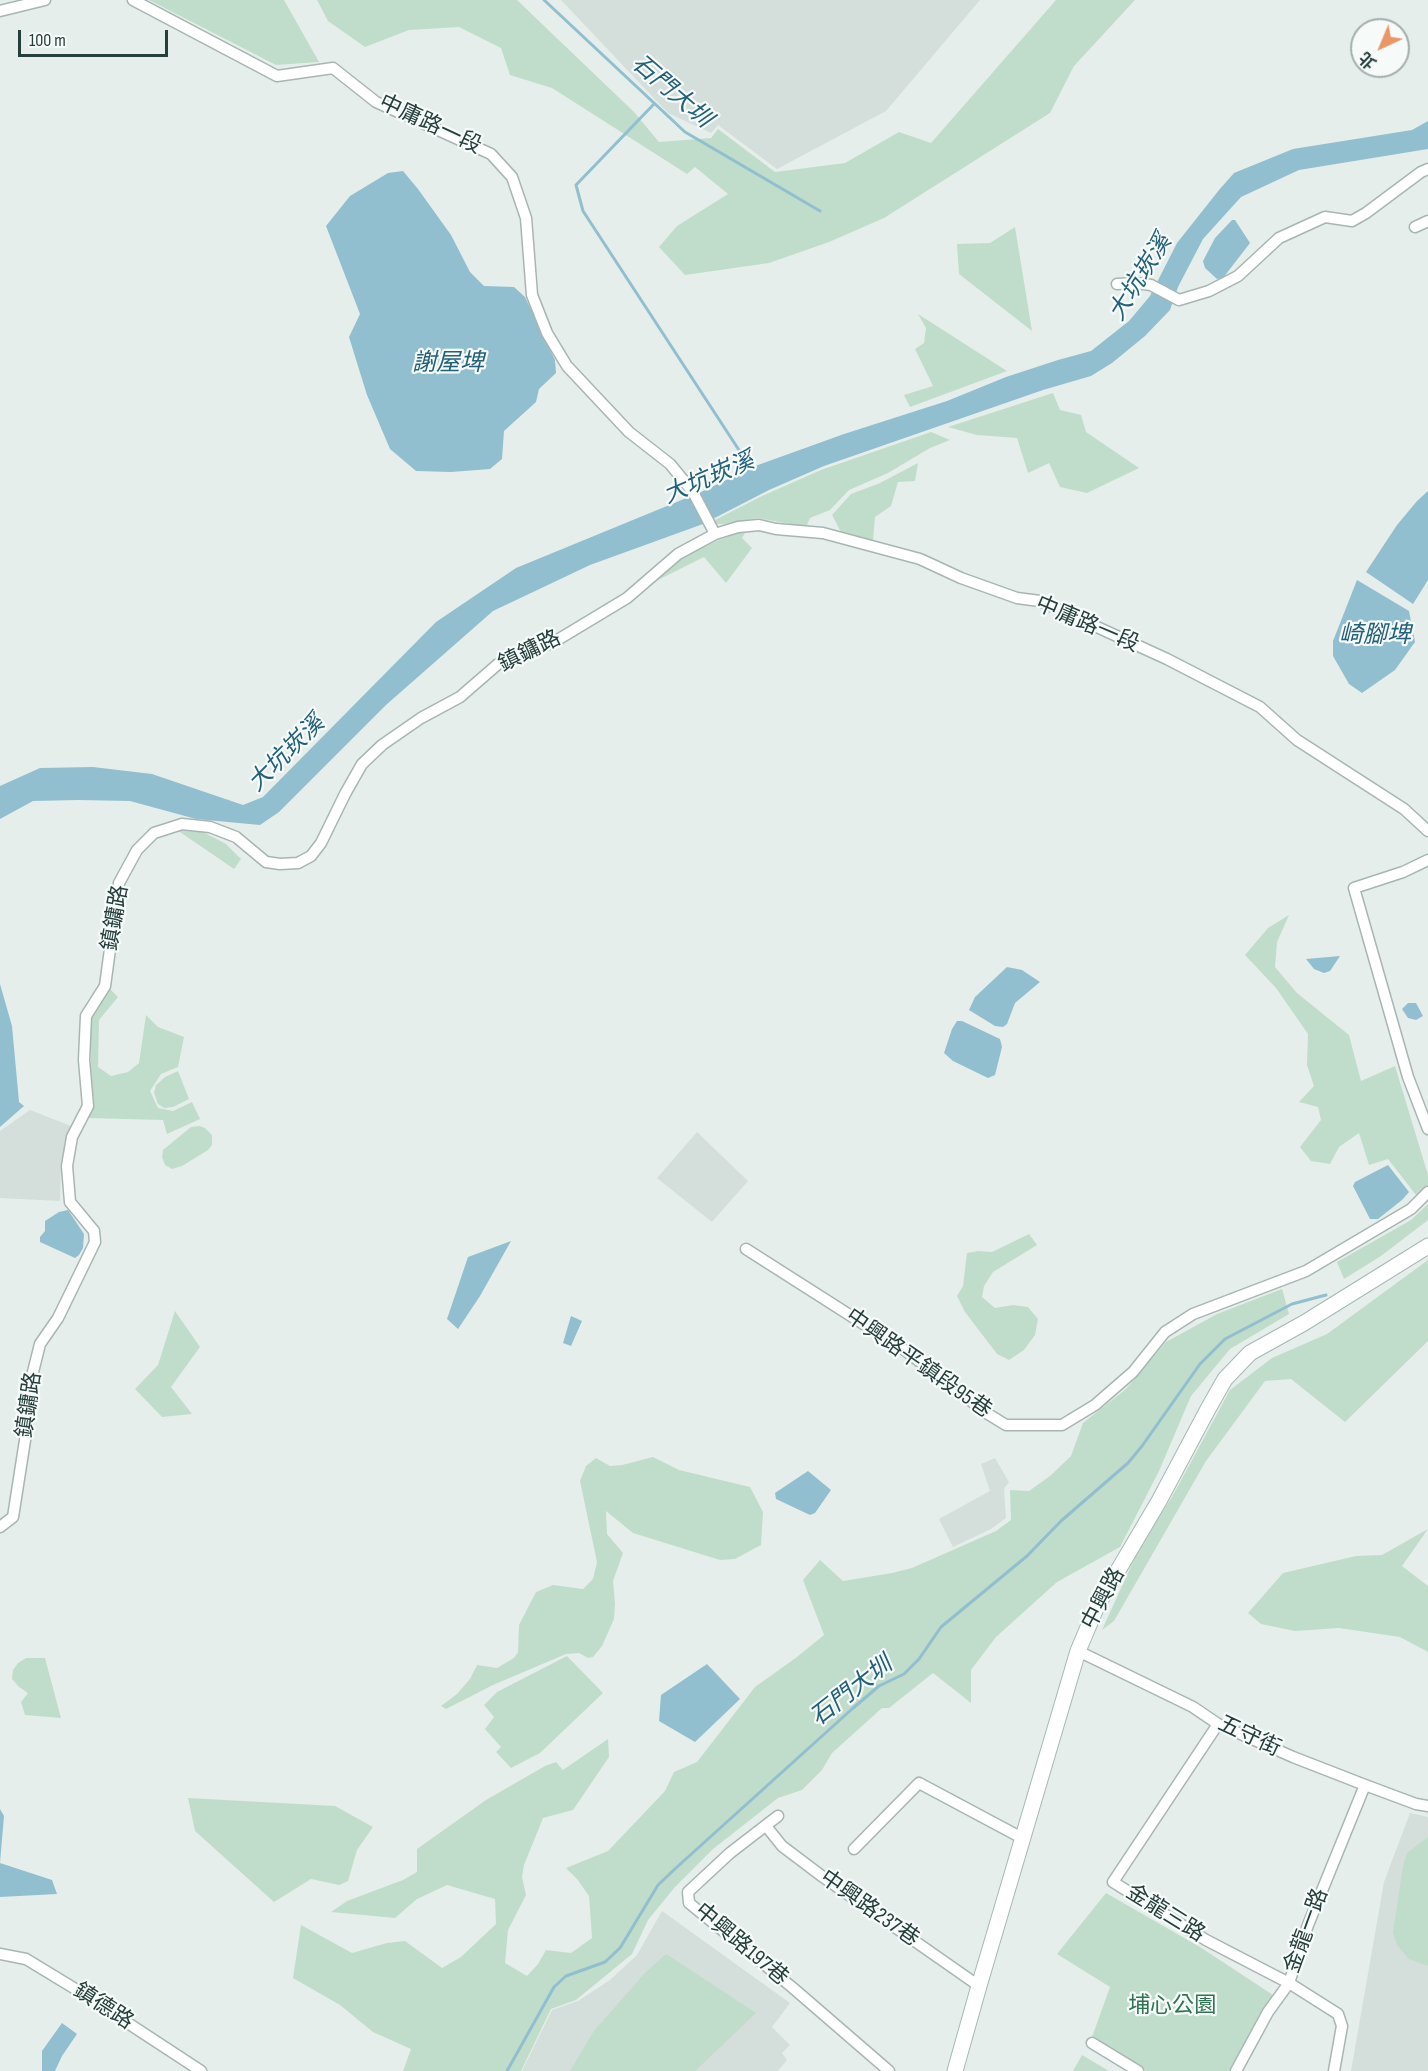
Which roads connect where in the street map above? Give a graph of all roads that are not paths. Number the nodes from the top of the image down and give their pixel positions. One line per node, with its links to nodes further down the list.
1 (45, 0): 3 (street)
2 (133, 0): 8 (street, 中庸路一段)
3 (0, 11)
4 (1428, 170): 7 (street)
5 (1428, 221): 6 (street)
6 (1414, 227)
7 (1117, 284)
8 (713, 530): 9 (street, 中庸路一段); 15 (street, 鎮鏞路)
9 (1428, 831)
10 (1428, 860): 11 (street)
11 (1428, 1129)
12 (1428, 1192): 14 (street, 中興路平鎮段95巷)
13 (1428, 1246): 16 (street, 中興路)
14 (746, 1249)
15 (0, 1527)
16 (1078, 1651): 17 (street, 五守街); 22 (street, 中興路)
17 (1218, 1724): 18 (street, 五守街); 25 (street, 金龍三路)
18 (1365, 1785): 19 (street, 五守街); 25 (street, 金龍一路)
19 (1428, 1806)
20 (778, 1816): 21 (street, 中興路197巷)
21 (765, 1826): 26 (street, 中興路237巷); 29 (street, 中興路197巷)
22 (1022, 1838): 23 (street); 26 (street, 中興路)
23 (854, 1849)
24 (0, 1954): 28 (street, 鎮德路)
25 (1289, 1983): 32 (street, 金龍一路); 33 (street)
26 (979, 1986): 30 (street, 中興路)
27 (1092, 2043): 31 (street)
28 (201, 2071)
29 (889, 2071)
30 (955, 2071)
31 (1138, 2071)
32 (1236, 2071)
33 (1334, 2071)

